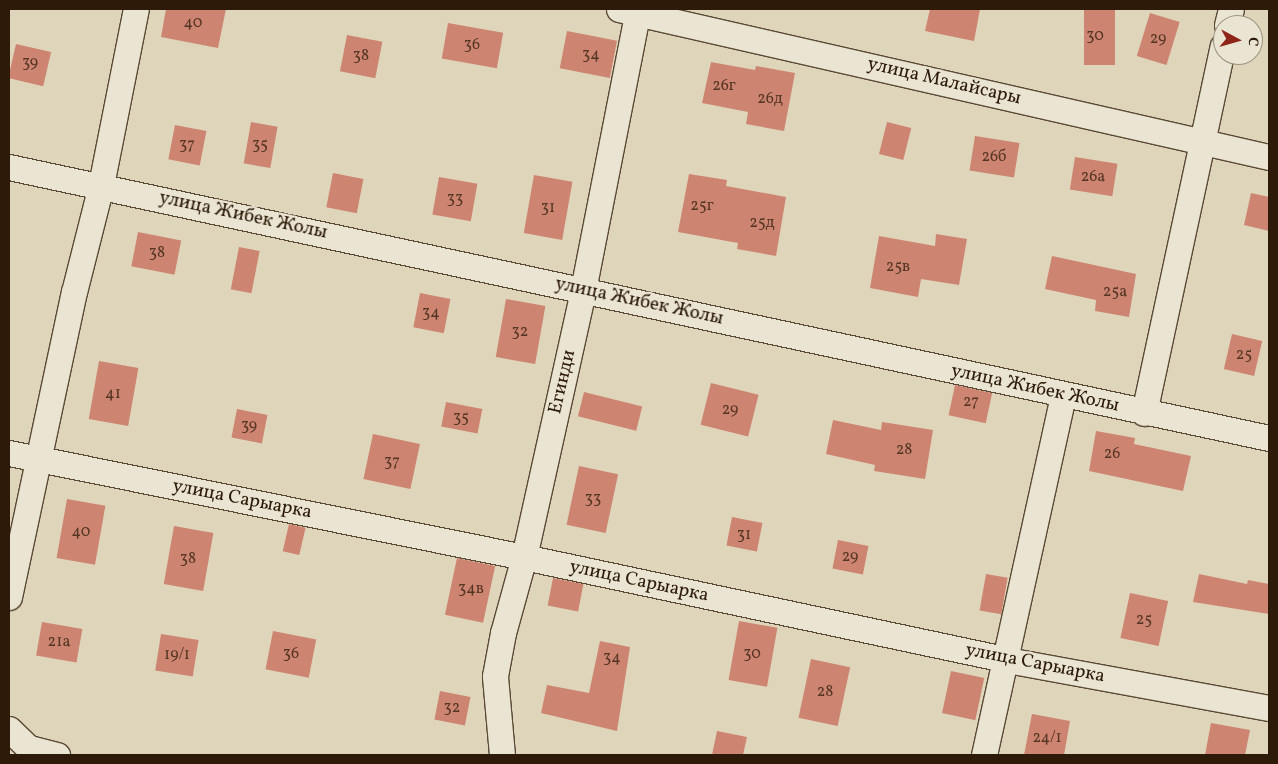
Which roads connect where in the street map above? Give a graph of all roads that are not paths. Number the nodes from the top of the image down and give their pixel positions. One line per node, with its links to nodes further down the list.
1 (136, 9): 7 (street)
2 (631, 10): 4 (street, улица Малайсары); 8 (street, Егинди)
3 (1219, 65): 4 (street)
4 (1202, 142): 5 (street, улица Малайсары); 10 (street)
5 (1269, 157)
6 (9, 167): 7 (street, улица Жибек Жолы)
7 (101, 185): 8 (street, улица Жибек Жолы); 13 (street)
8 (584, 290): 9 (street, улица Жибек Жолы); 14 (street, Егинди)
9 (1063, 395): 10 (street, улица Жибек Жолы); 16 (street)
10 (1144, 413): 11 (street, улица Жибек Жолы)
11 (1269, 438)
12 (9, 454): 13 (street, улица Сарыарка)
13 (40, 459): 14 (street, улица Сарыарка); 15 (street)
14 (524, 557): 16 (street, улица Сарыарка); 20 (street, Егинди)
15 (9, 598)
16 (1007, 660): 17 (street, улица Сарыарка); 21 (street)
17 (1269, 708)
18 (9, 729): 19 (street)
19 (57, 755)
20 (502, 755)
21 (984, 755)

